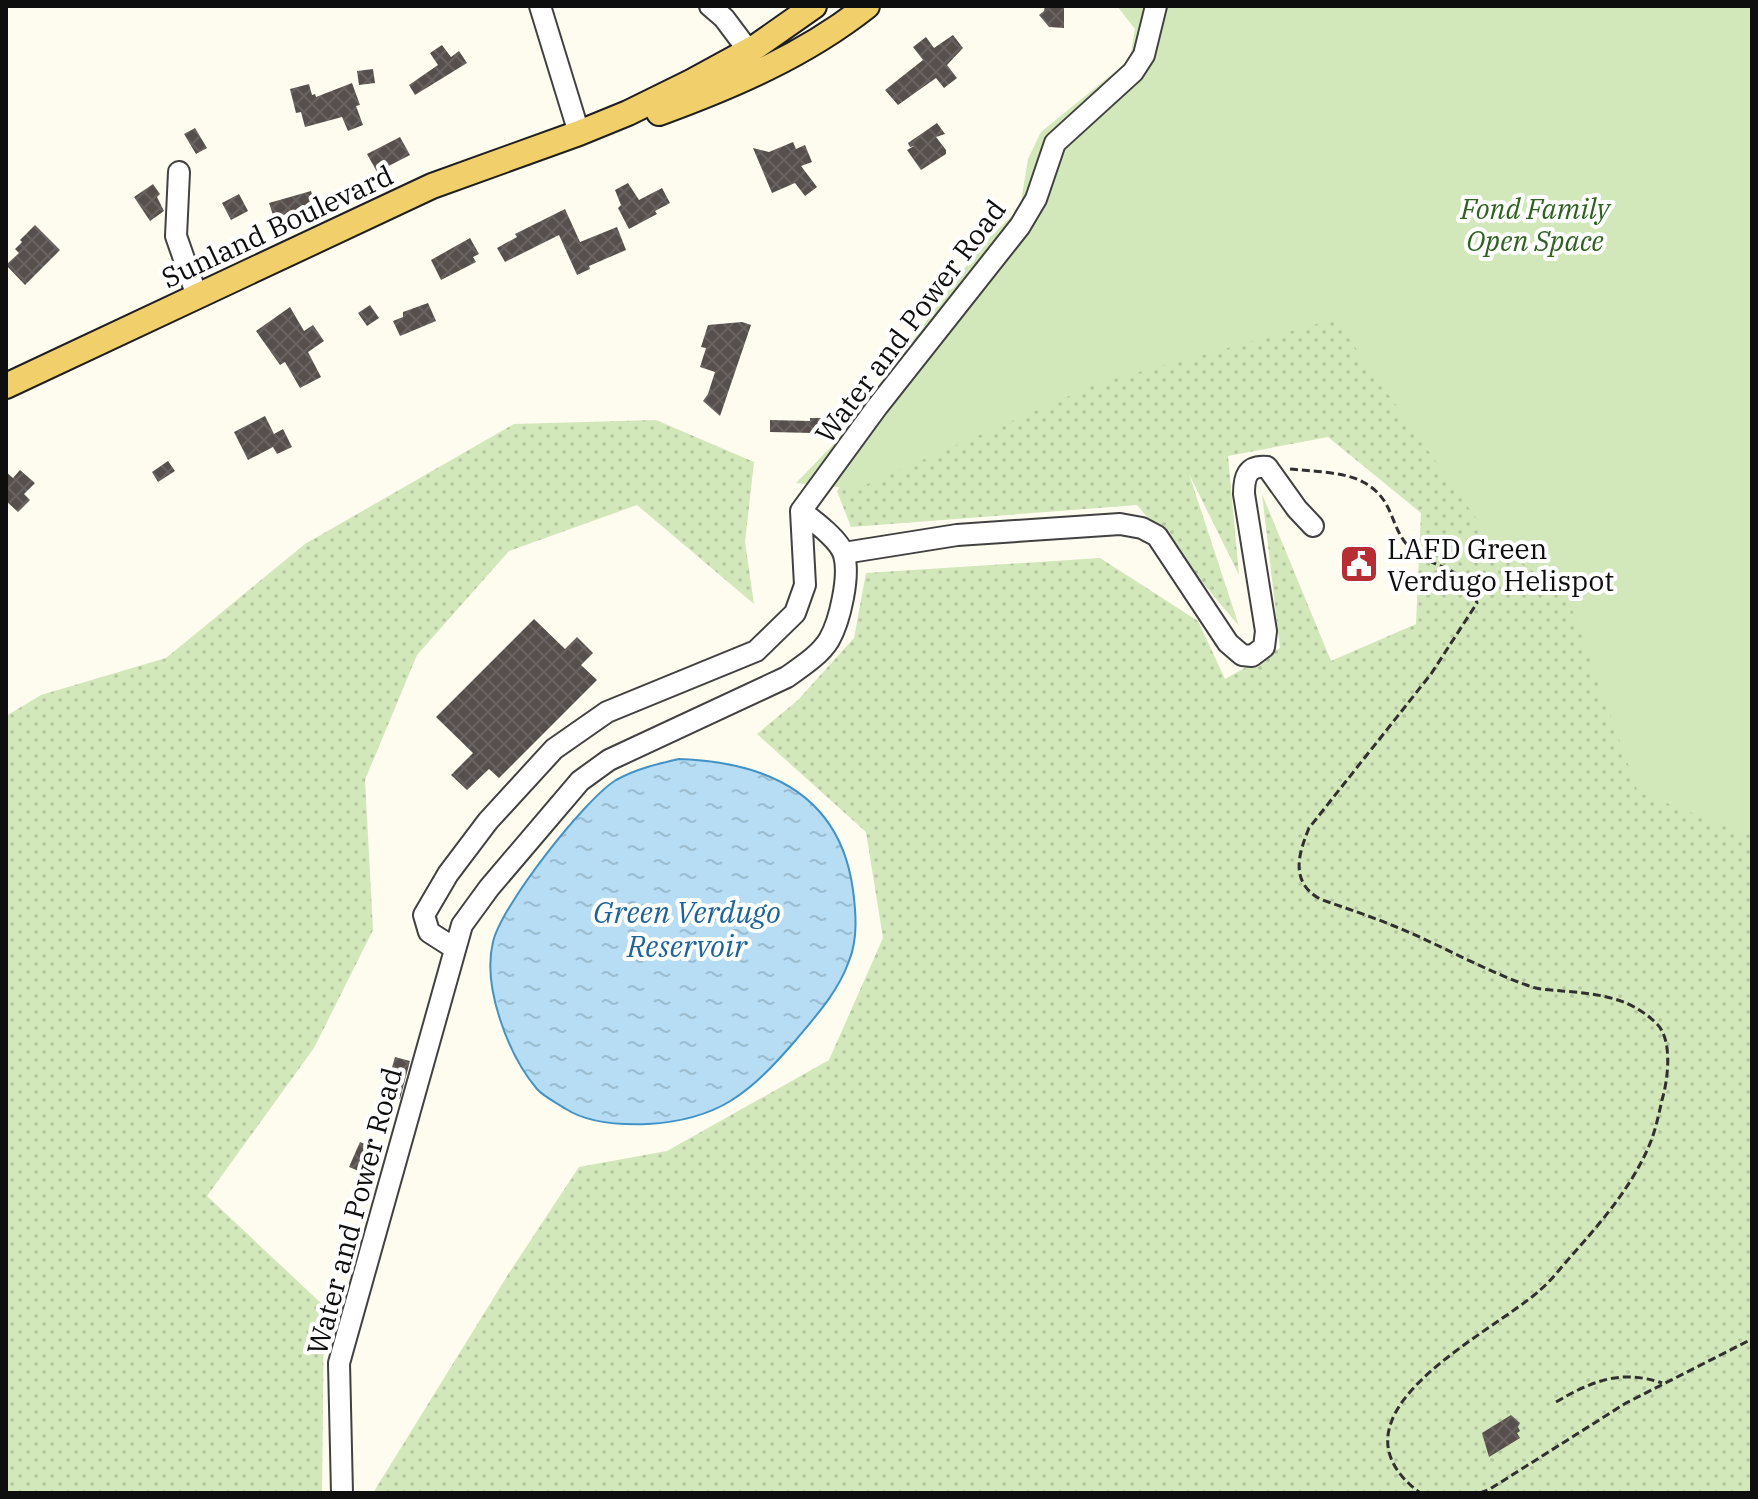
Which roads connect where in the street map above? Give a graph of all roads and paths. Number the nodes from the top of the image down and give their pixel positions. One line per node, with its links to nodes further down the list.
1 (540, 6): 7 (street)
2 (710, 6): 6 (street)
3 (814, 6): 6 (main road, Sunland Boulevard)
4 (867, 6): 7 (main road, Sunland Boulevard)
5 (1156, 6): 12 (street, Water and Power Road)
6 (748, 50): 7 (main road, Sunland Boulevard)
7 (579, 133): 9 (main road, Sunland Boulevard)
8 (179, 172): 9 (street)
9 (197, 296): 10 (main road, Sunland Boulevard)
10 (6, 386)
11 (1267, 467): 13 (street); 14 (street); 20 (path)
12 (801, 511): 14 (street); 15 (street)
13 (1313, 526)
14 (844, 553): 15 (street, Water and Power Road)
15 (454, 948): 19 (street, Water and Power Road)
16 (1752, 1339): 17 (path)
17 (1664, 1383): 18 (path); 21 (path)
18 (1556, 1402)
19 (342, 1493)
20 (1420, 1493)
21 (1480, 1493)

